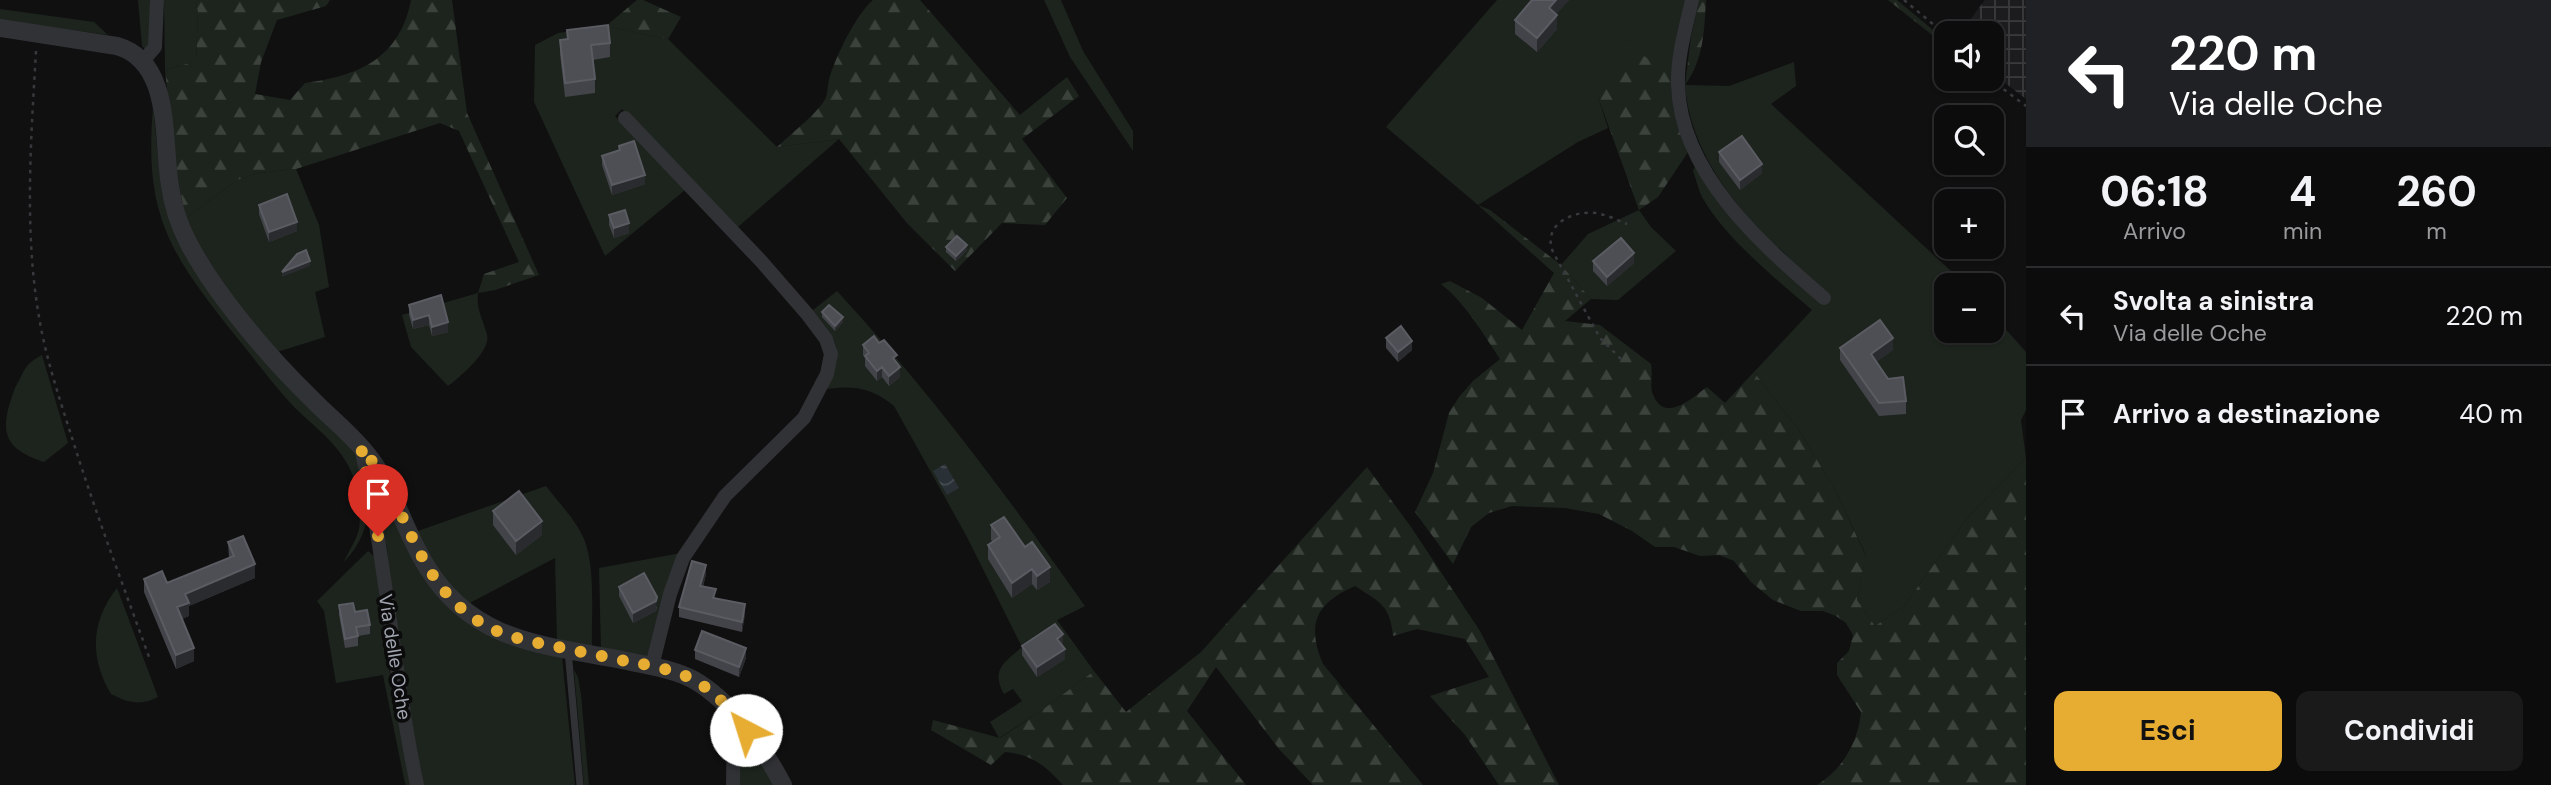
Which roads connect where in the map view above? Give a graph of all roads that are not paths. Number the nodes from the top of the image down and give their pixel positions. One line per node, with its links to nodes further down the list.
1 (157, 0): 4 (street)
2 (1692, 0): 6 (street)
3 (0, 28): 4 (street)
4 (143, 61): 7 (street)
5 (625, 118): 9 (street)
6 (1824, 298)
7 (361, 447): 8 (street); 11 (street, Via delle Oche)
8 (568, 649): 9 (street); 12 (lane)
9 (652, 666): 10 (street)
10 (734, 715): 13 (street); 14 (street)
11 (417, 785)
12 (580, 785)
13 (733, 785)
14 (783, 785)

